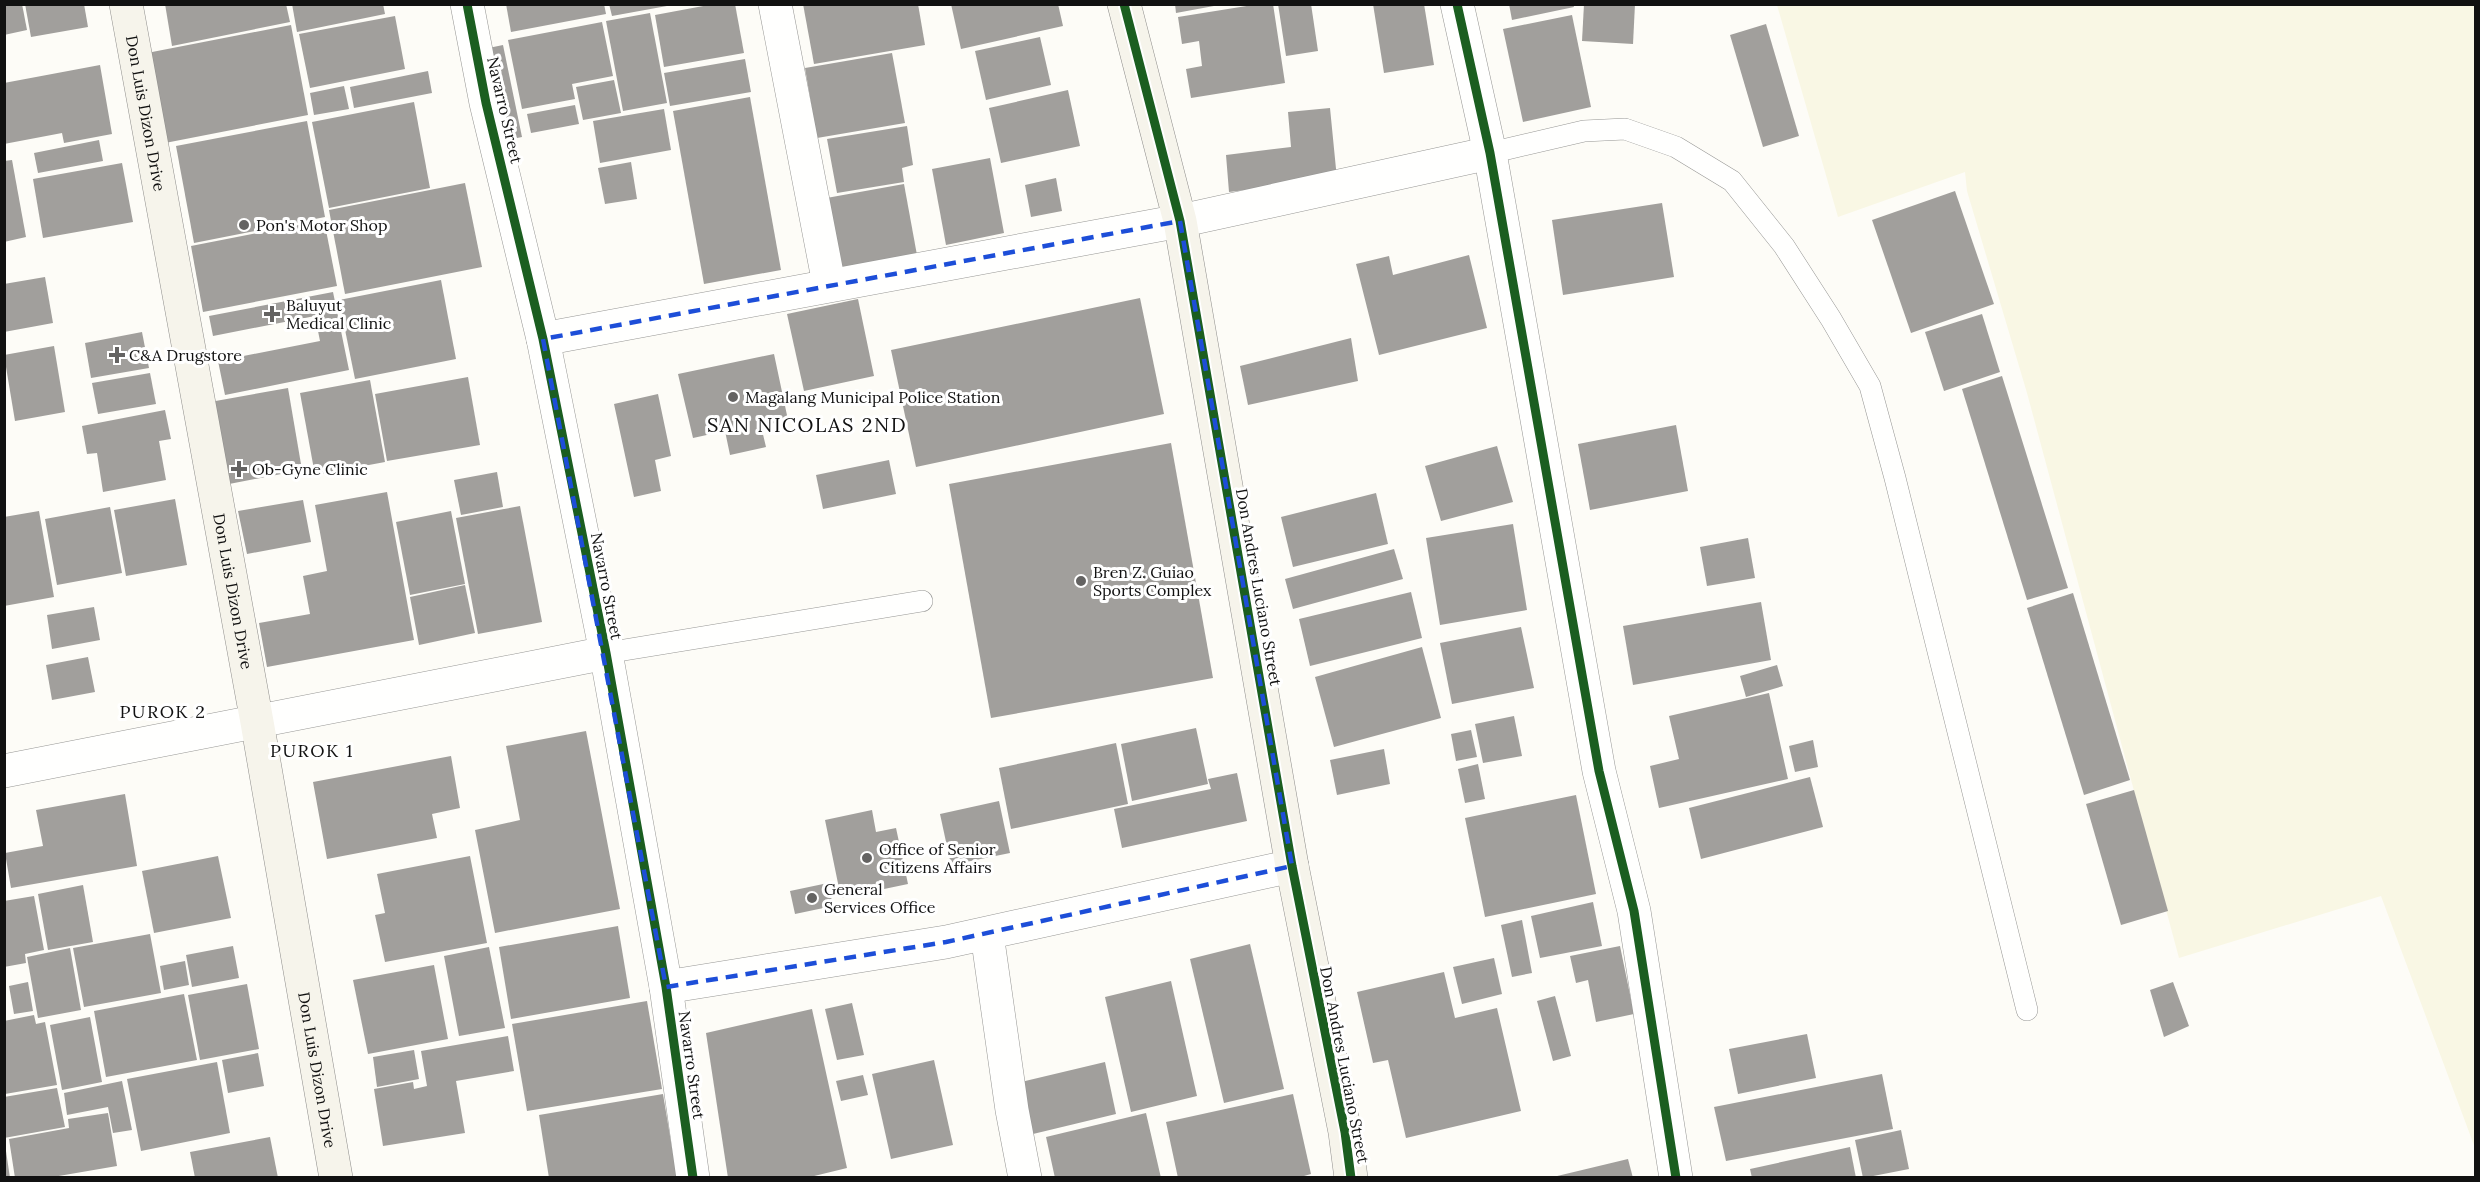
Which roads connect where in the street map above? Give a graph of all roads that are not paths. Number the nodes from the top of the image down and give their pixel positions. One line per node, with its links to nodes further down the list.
1 (126, 4): 12 (street, Don Luis Dizon Drive)
2 (467, 4): 9 (street, Navarro Street)
3 (775, 4): 8 (street)
4 (1124, 4): 7 (street, Don Andres Luciano Street)
5 (1457, 4): 6 (street)
6 (1490, 153): 7 (street); 17 (lane); 22 (street)
7 (1180, 221): 8 (street); 14 (street, Don Andres Luciano Street)
8 (829, 284): 9 (street)
9 (543, 339): 11 (street, Navarro Street)
10 (922, 601): 11 (lane)
11 (606, 652): 12 (street); 16 (street, Navarro Street)
12 (257, 722): 13 (street); 18 (street, Don Luis Dizon Drive)
13 (4, 771)
14 (1292, 866): 15 (street); 21 (street, Don Andres Luciano Street)
15 (987, 934): 16 (street); 20 (street)
16 (666, 987): 19 (street, Navarro Street)
17 (2027, 1010)
18 (336, 1178)
19 (693, 1178)
20 (1025, 1178)
21 (1351, 1178)
22 (1676, 1178)

